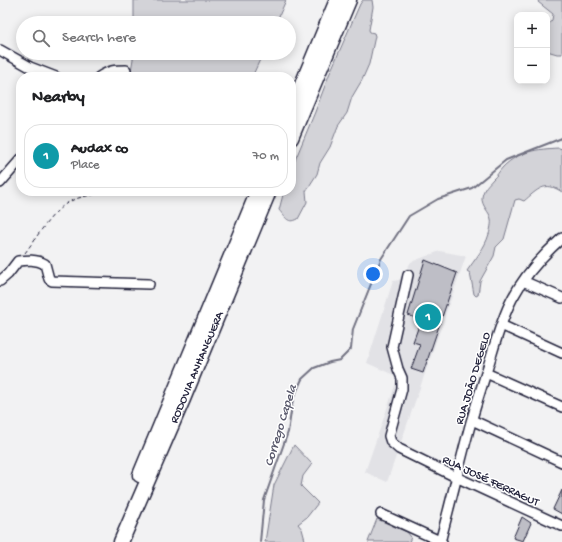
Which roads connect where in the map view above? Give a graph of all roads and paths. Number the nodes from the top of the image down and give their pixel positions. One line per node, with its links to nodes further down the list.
1 (337, 0): 9 (highway)
2 (348, 0): 10 (highway)
3 (0, 50): 4 (street)
4 (16, 59)
5 (18, 60): 7 (street)
6 (126, 70): 8 (street)
7 (43, 72)
8 (107, 72)
9 (296, 99)
10 (296, 126)
11 (16, 165): 12 (street)
12 (0, 182)
13 (89, 196): 17 (path)
14 (256, 196): 32 (highway, RODOVIA ANHANGUERA)
15 (267, 196): 33 (highway, RODOVIA ANHANGUERA)
16 (562, 238): 20 (street, RUA JOÃO DEGELO)
17 (18, 261): 19 (street); 21 (street)
18 (408, 275): 29 (street, RUA JOSÉ FERRAGUT)
19 (0, 281)
20 (523, 281): 22 (street); 23 (street, RUA JOÃO DEGELO)
21 (149, 284)
22 (562, 298)
23 (501, 325): 24 (street); 25 (street, RUA JOÃO DEGELO)
24 (562, 353)
25 (486, 373): 26 (street); 27 (street, RUA JOÃO DEGELO)
26 (562, 408)
27 (472, 420): 28 (street); 29 (street, RUA JOÃO DEGELO)
28 (562, 462)
29 (456, 477): 31 (street, RUA JOSÉ FERRAGUT); 34 (street, RUA JOÃO DEGELO)
30 (381, 514): 34 (street)
31 (562, 526)
32 (111, 542)
33 (121, 542)
34 (440, 542)

